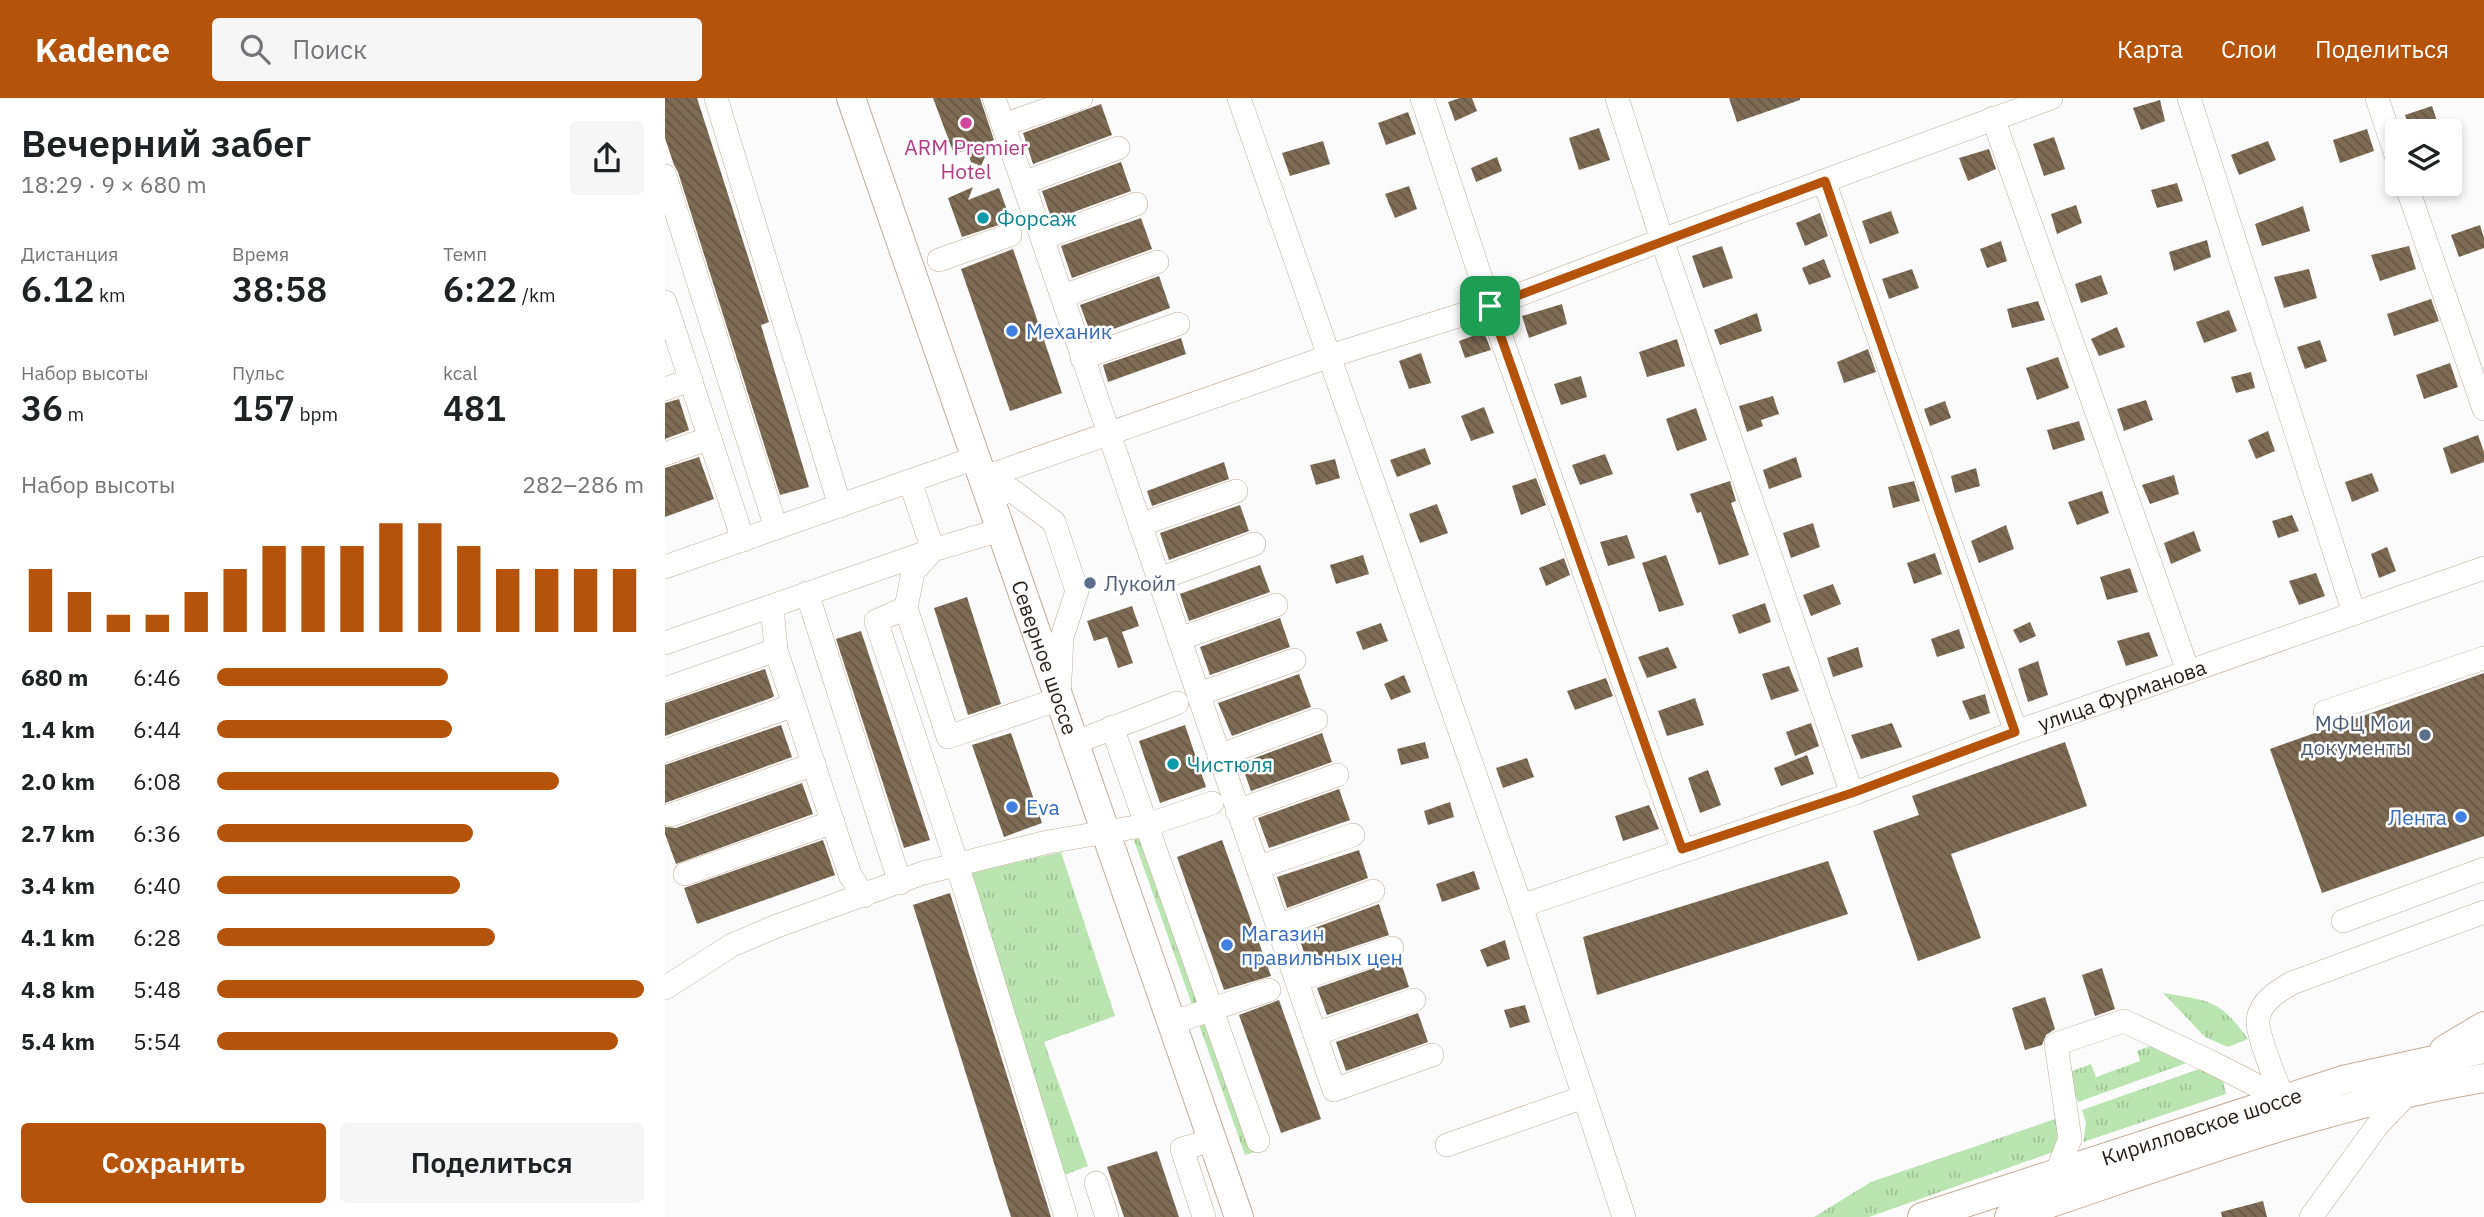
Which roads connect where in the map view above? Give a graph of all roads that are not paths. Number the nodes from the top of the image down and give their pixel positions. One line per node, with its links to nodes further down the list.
1 (716, 98): 41 (street)
2 (851, 98): 24 (main road, Северное шоссе)
3 (994, 98): 13 (street)
4 (1081, 98): 13 (street)
5 (1239, 98): 30 (street)
6 (1422, 98): 27 (street)
7 (1617, 98): 22 (street)
8 (2051, 98): 11 (street)
9 (2189, 98): 55 (street)
10 (2377, 98): 12 (street)
11 (1993, 118): 16 (street); 61 (street)
12 (2385, 122)
13 (1003, 125): 17 (street)
14 (1118, 148): 17 (street)
15 (665, 177): 43 (street)
16 (1825, 181): 22 (street); 70 (street)
17 (1023, 183): 21 (street)
18 (2410, 196): 34 (street)
19 (1136, 204): 21 (street)
20 (1010, 235): 24 (street)
21 (1043, 239): 25 (street)
22 (1662, 240): 27 (street); 76 (street)
23 (1157, 262): 25 (street)
24 (910, 270): 38 (main road, Северное шоссе)
25 (1063, 296): 31 (street)
26 (665, 302): 29 (street)
27 (1490, 306): 30 (street); 84 (street)
28 (1178, 324): 31 (street)
29 (671, 344): 32 (street)
30 (1330, 356): 35 (street); 92 (street)
31 (1082, 358): 35 (street)
32 (691, 380): 33 (street); 36 (street)
33 (665, 389)
34 (2484, 409)
35 (1108, 433): 38 (street); 42 (street)
36 (710, 439): 37 (street); 45 (street)
37 (665, 454)
38 (982, 478): 39 (street); 44 (main road, Северное шоссе); 64 (street)
39 (910, 481): 41 (street); 47 (street)
40 (1236, 491): 42 (street)
41 (840, 506): 43 (street)
42 (1140, 525): 50 (street)
43 (776, 528): 45 (street)
44 (1000, 530): 47 (street); 64 (main road, Северное шоссе)
45 (743, 540): 48 (street)
46 (1254, 544): 50 (street)
47 (933, 550): 51 (street); 54 (street)
48 (665, 568)
49 (2484, 568): 55 (street, улица Фурманова)
50 (1159, 579): 56 (street)
51 (807, 593): 53 (street); 89 (street)
52 (1276, 605): 56 (street)
53 (772, 606): 57 (street); 58 (street)
54 (906, 608): 64 (street); 85 (street)
55 (2354, 613): 61 (street, улица Фурманова)
56 (1179, 639): 63 (street)
57 (665, 643)
58 (776, 650): 62 (street); 66 (street)
59 (2484, 658): 67 (street)
60 (1293, 660): 63 (street)
61 (2188, 671): 70 (street, улица Фурманова)
62 (665, 688)
63 (1199, 694): 73 (street)
64 (1059, 699): 71 (main road, Северное шоссе)
65 (1177, 703): 69 (street)
66 (794, 705): 72 (street); 74 (street)
67 (2325, 712)
68 (1316, 720): 73 (street)
69 (1112, 727): 71 (street); 81 (street)
70 (2015, 732): 76 (street, улица Фурманова)
71 (1074, 743): 82 (main road, Северное шоссе)
72 (665, 751)
73 (1219, 756): 78 (street)
74 (814, 764): 79 (street); 80 (street)
75 (1337, 775): 78 (street)
76 (1852, 793): 84 (street, улица Фурманова)
77 (1212, 803): 81 (street)
78 (1237, 811): 86 (street)
79 (671, 815)
80 (833, 822): 88 (street); 91 (street)
81 (1147, 825): 82 (street); 101 (street)
82 (1105, 834): 85 (street); 102 (main road, Северное шоссе)
83 (1353, 835): 86 (street)
84 (1682, 849): 92 (street, улица Фурманова)
85 (957, 864): 89 (street); 117 (street)
86 (1259, 867): 95 (street)
87 (2484, 869): 94 (street)
88 (685, 874)
89 (900, 883): 91 (street)
90 (1373, 891): 95 (street)
91 (864, 896): 98 (street)
92 (1521, 906): 110 (street)
93 (2484, 912): 111 (street)
94 (2343, 921)
95 (1278, 926): 97 (street)
96 (1392, 948): 97 (street)
97 (1298, 980): 104 (street)
98 (665, 988)
99 (1269, 990): 101 (street)
100 (1414, 1000): 104 (street)
101 (1211, 1009): 102 (street); 113 (street)
102 (1171, 1023): 112 (main road, Северное шоссе)
103 (2484, 1026): 107 (main road)
104 (1315, 1034): 106 (street)
105 (2484, 1049): 107 (main road, Кирилловское шоссе)
106 (1432, 1055)
107 (2429, 1059): 111 (main road, Кирилловское шоссе)
108 (2478, 1080): 109 (main road, Кирилловское шоссе)
109 (2408, 1093): 123 (main road, Кирилловское шоссе); 124 (street)
110 (1584, 1097): 114 (street); 121 (street)
111 (2284, 1099): 115 (main road, Кирилловское шоссе); 115 (street)
112 (1212, 1140): 119 (street); 120 (main road, Северное шоссе)
113 (1258, 1141)
114 (1447, 1145)
115 (2057, 1171): 122 (main road, Кирилловское шоссе)
116 (1096, 1183): 118 (street)
117 (1066, 1217)
118 (1107, 1217)
119 (1204, 1217)
120 (1239, 1217)
121 (1624, 1217)
122 (1922, 1217)
123 (2014, 1217)
124 (2311, 1217)

